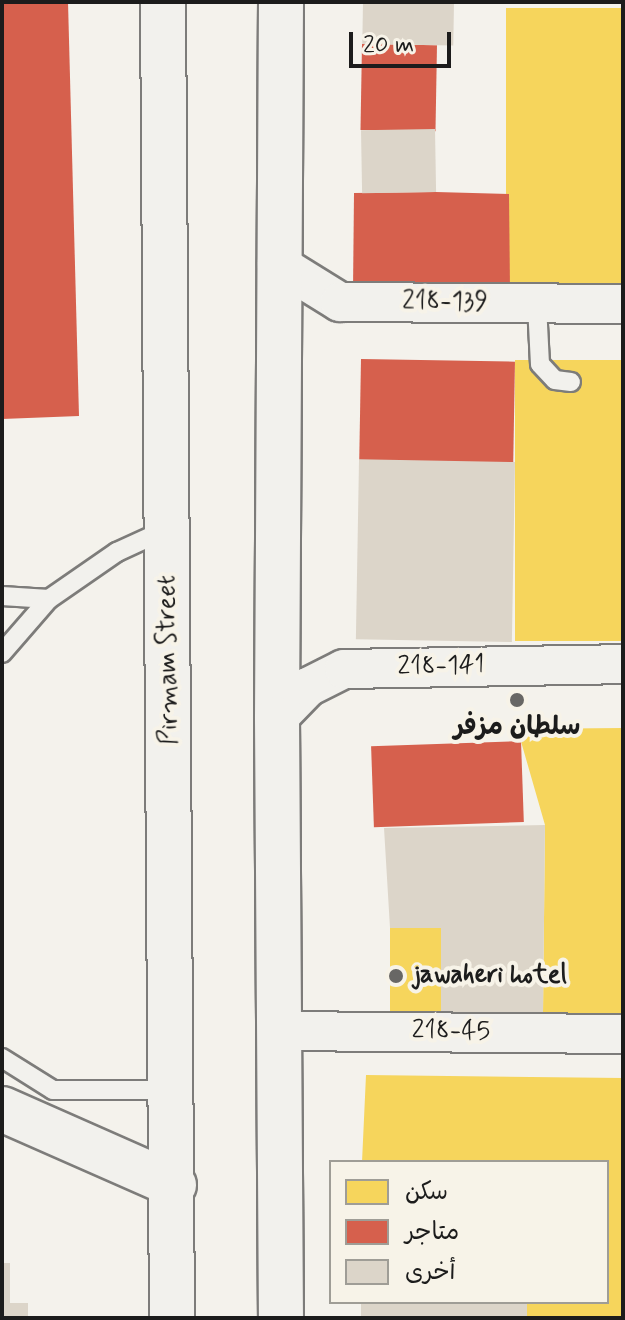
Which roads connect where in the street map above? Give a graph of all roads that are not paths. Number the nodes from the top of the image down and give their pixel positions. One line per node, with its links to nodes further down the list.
1 (163, 2): 7 (main road, Pirmam Street)
2 (281, 2): 3 (main road)
3 (277, 263): 5 (street, 218-139); 12 (main road)
4 (623, 304): 5 (street, 218-139)
5 (537, 305): 6 (lane)
6 (571, 382)
7 (168, 529): 9 (lane); 16 (main road, Pirmam Street)
8 (2, 596): 9 (lane)
9 (49, 599): 10 (lane)
10 (2, 653)
11 (623, 664): 12 (street, 218-141)
12 (277, 719): 13 (main road)
13 (279, 1031): 14 (street, 218-45); 20 (main road)
14 (623, 1034)
15 (2, 1058): 16 (lane)
16 (173, 1090): 18 (main road, Pirmam Street)
17 (2, 1109): 18 (main road)
18 (174, 1185): 19 (main road, Pirmam Street)
19 (172, 1318)
20 (281, 1318)

